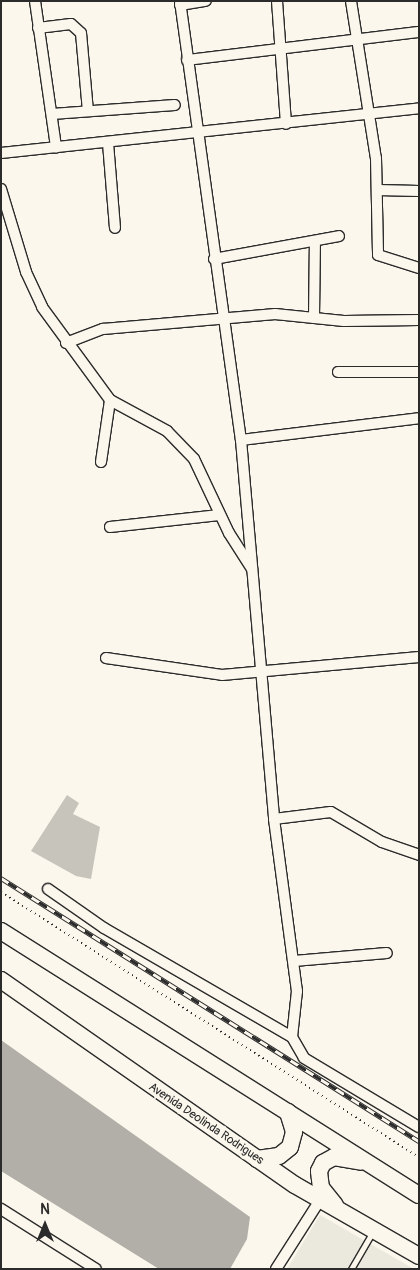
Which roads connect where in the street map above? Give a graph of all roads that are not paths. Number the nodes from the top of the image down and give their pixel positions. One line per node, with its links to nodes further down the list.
1 (35, 1): 6 (street)
2 (206, 1): 5 (street)
3 (277, 1): 9 (street)
4 (351, 1): 8 (street)
5 (180, 3): 10 (street)
6 (38, 28): 13 (street); 14 (street)
7 (419, 32): 8 (street)
8 (357, 40): 9 (street); 15 (street)
9 (279, 50): 10 (street); 16 (street)
10 (187, 60): 17 (street)
11 (175, 105): 13 (street)
12 (419, 108): 15 (street)
13 (88, 111): 14 (street)
14 (52, 114): 19 (street)
15 (370, 114): 16 (street); 22 (street)
16 (286, 124): 17 (street)
17 (196, 133): 18 (street); 27 (street)
18 (108, 143): 19 (street); 24 (street)
19 (56, 147): 20 (street)
20 (1, 152)
21 (1, 189): 32 (street)
22 (377, 190): 23 (street); 28 (street)
23 (419, 191)
24 (115, 228)
25 (339, 236): 26 (street)
26 (315, 241): 27 (street); 29 (street)
27 (214, 259): 31 (street)
28 (419, 268)
29 (314, 318): 30 (street); 31 (street)
30 (419, 320)
31 (223, 322): 32 (street); 37 (street)
32 (66, 343): 35 (street)
33 (338, 372): 34 (street)
34 (419, 372)
35 (110, 400): 38 (street); 39 (street)
36 (419, 418): 37 (street)
37 (241, 440): 41 (street)
38 (101, 462)
39 (219, 515): 40 (street); 41 (street)
40 (110, 527)
41 (253, 571): 44 (street)
42 (419, 657): 44 (street)
43 (106, 658): 44 (street)
44 (260, 674): 45 (street)
45 (274, 819): 46 (street); 50 (street)
46 (419, 855)
47 (48, 889): 52 (street)
48 (1, 931): 53 (highway)
49 (386, 953): 50 (street)
50 (294, 961): 52 (street)
51 (1, 980): 55 (highway, Avenida Deolinda Rodrigues)
52 (292, 1037): 54 (street)
53 (288, 1112): 55 (highway); 56 (highway)
54 (419, 1127)
55 (257, 1159): 58 (highway, Avenida Deolinda Rodrigues)
56 (375, 1166): 57 (highway); 60 (highway)
57 (419, 1195)
58 (320, 1200): 60 (highway, Avenida Deolinda Rodrigues); 64 (street)
59 (1, 1209): 63 (street)
60 (344, 1214): 61 (highway, Avenida Deolinda Rodrigues)
61 (374, 1231): 62 (highway, Avenida Deolinda Rodrigues); 65 (lane)
62 (419, 1256)
63 (96, 1269)
64 (276, 1269)
65 (351, 1269)

